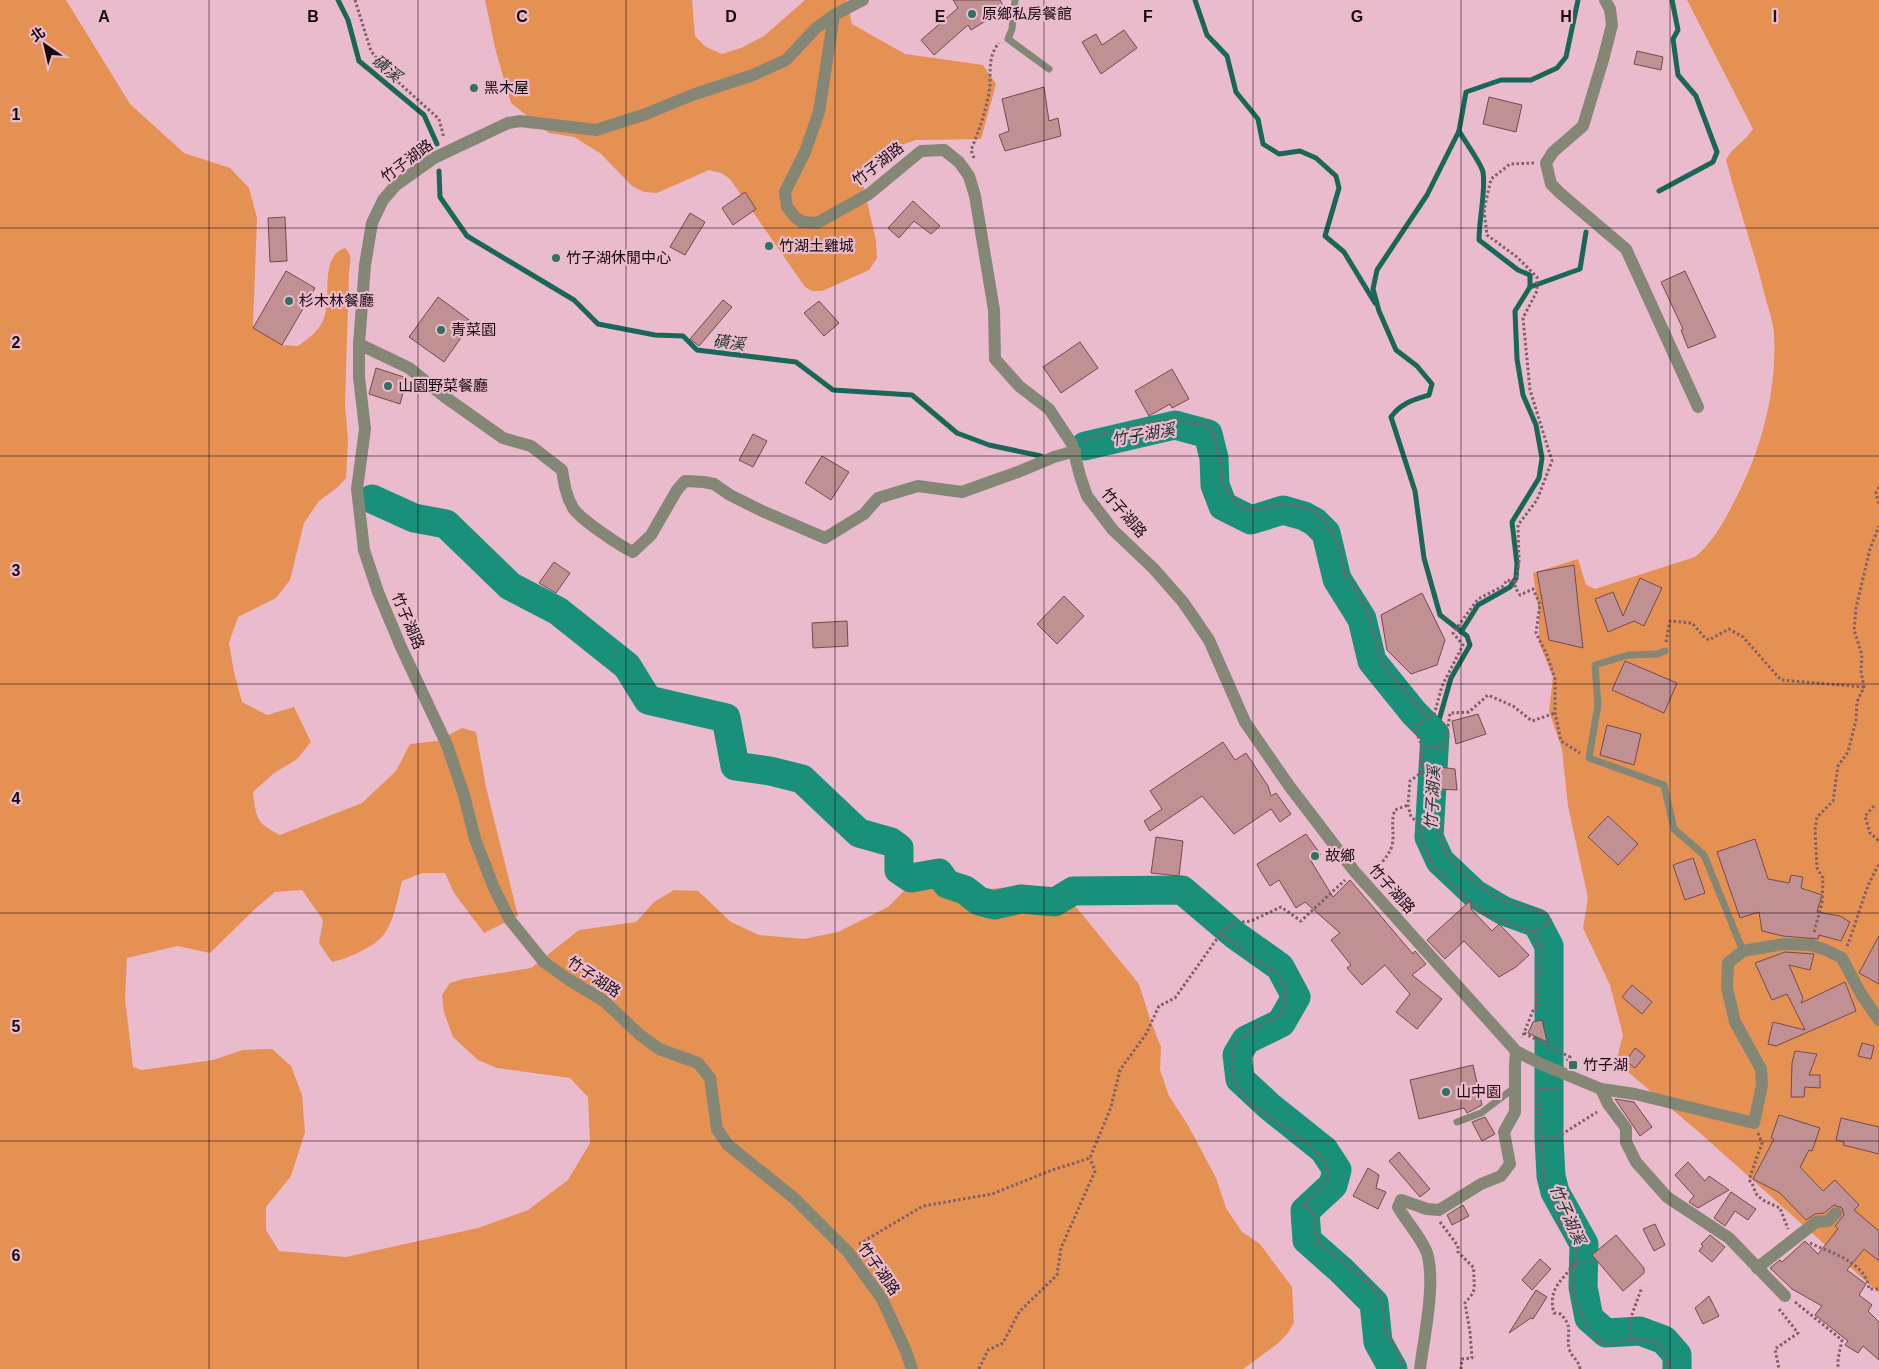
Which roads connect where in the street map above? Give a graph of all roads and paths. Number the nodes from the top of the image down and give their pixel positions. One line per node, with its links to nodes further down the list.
1 (355, 0): 8 (path)
2 (862, 0): 5 (street, 竹子湖路)
3 (1015, 0): 6 (lane)
4 (1605, 0): 9 (street)
5 (834, 15): 8 (street, 竹子湖路); 10 (street, 竹子湖路)
6 (1008, 39): 7 (lane); 10 (path)
7 (1049, 69)
8 (448, 150): 11 (street, 竹子湖路)
9 (1546, 163): 12 (street); 17 (path)
10 (969, 176): 13 (street, 竹子湖路)
11 (359, 344): 13 (street); 53 (street, 竹子湖路)
12 (1698, 407)
13 (1073, 447): 21 (path); 31 (street, 竹子湖路)
14 (1879, 487): 15 (path)
15 (1879, 505)
16 (1879, 526): 19 (path)
17 (1515, 582): 20 (path); 21 (path)
18 (1665, 651): 19 (path); 23 (lane)
19 (1864, 687): 35 (path)
20 (1555, 713): 22 (path); 23 (path)
21 (1428, 716): 22 (path)
22 (1422, 746): 24 (path)
23 (1589, 758): 36 (lane)
24 (1421, 773): 25 (path); 26 (path)
25 (1438, 774)
26 (1408, 805): 28 (path); 32 (path)
27 (1874, 806): 29 (path)
28 (1421, 824): 33 (path); 33 (path)
29 (1879, 841)
30 (1879, 865): 37 (path)
31 (1355, 872): 32 (street, 竹子湖路); 34 (path)
32 (1372, 891): 40 (street, 竹子湖路)
33 (1534, 932): 39 (path)
34 (1221, 934): 49 (path); 63 (path)
35 (1811, 945): 36 (street); 37 (street)
36 (1743, 951): 47 (street)
37 (1842, 958): 38 (street)
38 (1879, 1020)
39 (1524, 1033): 40 (path); 41 (path)
40 (1516, 1051): 42 (street); 44 (street, 竹子湖路)
41 (1570, 1056)
42 (1515, 1088): 46 (lane); 50 (street)
43 (1559, 1088): 48 (path)
44 (1601, 1089): 45 (street); 47 (street)
45 (1608, 1104): 48 (path); 56 (street)
46 (1457, 1122)
47 (1754, 1122): 52 (path)
48 (1542, 1137): 54 (path)
49 (1090, 1158): 53 (path); 62 (path)
50 (1439, 1210): 64 (street); 65 (path)
51 (1836, 1213): 52 (street)
52 (1797, 1236): 56 (street); 58 (path)
53 (848, 1252): 61 (street, 竹子湖路)
54 (1575, 1262): 55 (path); 60 (path); 66 (path)
55 (1594, 1263)
56 (1757, 1268): 59 (street)
57 (1642, 1287): 60 (path)
58 (1879, 1289)
59 (1785, 1296): 68 (path); 69 (path)
60 (1631, 1340): 67 (path)
61 (912, 1369)
62 (979, 1369)
63 (1403, 1369)
64 (1420, 1369)
65 (1461, 1369)
66 (1580, 1369)
67 (1668, 1369)
68 (1779, 1369)
69 (1838, 1369)

